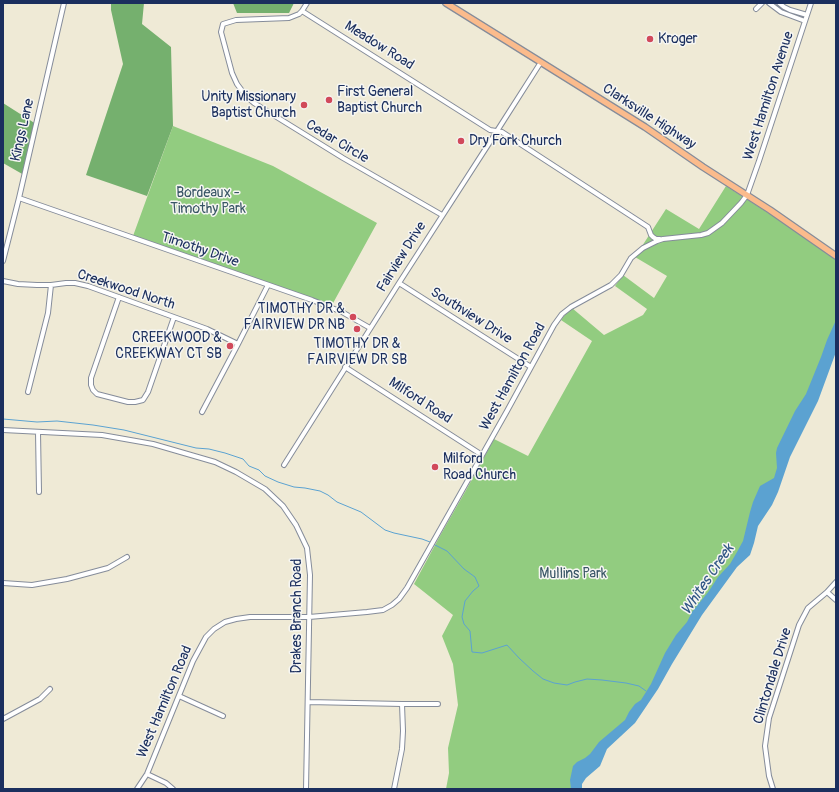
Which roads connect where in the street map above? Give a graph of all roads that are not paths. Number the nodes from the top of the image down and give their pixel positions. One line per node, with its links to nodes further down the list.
1 (64, 3): 17 (street, Kings Lane)
2 (307, 3): 10 (street)
3 (446, 3): 14 (main road, Clarksville Highway)
4 (762, 3): 8 (street)
5 (769, 3): 11 (street)
6 (778, 3): 9 (street)
7 (811, 3): 12 (street, West Hamilton Avenue)
8 (756, 9)
9 (789, 9): 11 (street); 12 (street)
10 (302, 11): 15 (street, Meadow Road); 18 (street, Cedar Circle)
11 (787, 15): 13 (street)
12 (807, 15): 13 (street, West Hamilton Avenue)
13 (805, 21): 16 (street, West Hamilton Avenue)
14 (541, 62): 15 (street, Fairview Drive); 16 (main road, Clarksville Highway)
15 (497, 131): 18 (street, Fairview Drive); 19 (street, Meadow Road)
16 (747, 195): 19 (street, West Hamilton Road); 20 (main road, Clarksville Highway)
17 (19, 198): 21 (street, Kings Lane); 25 (street, Timothy Drive)
18 (442, 215): 23 (street, Fairview Drive)
19 (663, 239): 31 (street, West Hamilton Road)
20 (836, 256)
21 (3, 261)
22 (3, 280): 24 (street, Creekwood North)
23 (399, 283): 28 (street, Fairview Drive); 31 (street, Southview Drive)
24 (51, 285): 26 (street, Creekwood North); 32 (street)
25 (268, 285): 28 (street, Timothy Drive); 29 (street)
26 (119, 297): 27 (street, Creekwood North); 27 (street)
27 (174, 317): 29 (street, Creekwood North)
28 (370, 328): 30 (street, Fairview Drive)
29 (238, 344): 33 (street)
30 (345, 367): 36 (street, Milford Road); 37 (street, Fairview Drive)
31 (531, 367): 36 (street, West Hamilton Road)
32 (28, 392)
33 (202, 412)
34 (3, 430): 35 (street, Drakes Branch Road)
35 (38, 432): 38 (street); 44 (street, Drakes Branch Road)
36 (482, 455): 44 (street, West Hamilton Road)
37 (284, 465)
38 (39, 492)
39 (127, 557): 41 (street)
40 (836, 582): 42 (street, Clintondale Drive)
41 (3, 583)
42 (827, 592): 43 (street); 57 (street, Clintondale Drive)
43 (836, 600)
44 (309, 617): 46 (street, West Hamilton Road); 47 (street, Drakes Branch Road)
45 (50, 688): 51 (street)
46 (179, 696): 50 (street); 52 (street, West Hamilton Road)
47 (308, 702): 48 (street); 55 (street, Drakes Branch Road)
48 (402, 704): 49 (street); 56 (street)
49 (438, 704)
50 (223, 716)
51 (3, 719)
52 (147, 774): 53 (street, West Hamilton Road); 54 (street)
53 (137, 789)
54 (173, 789)
55 (306, 789)
56 (394, 789)
57 (773, 789)

